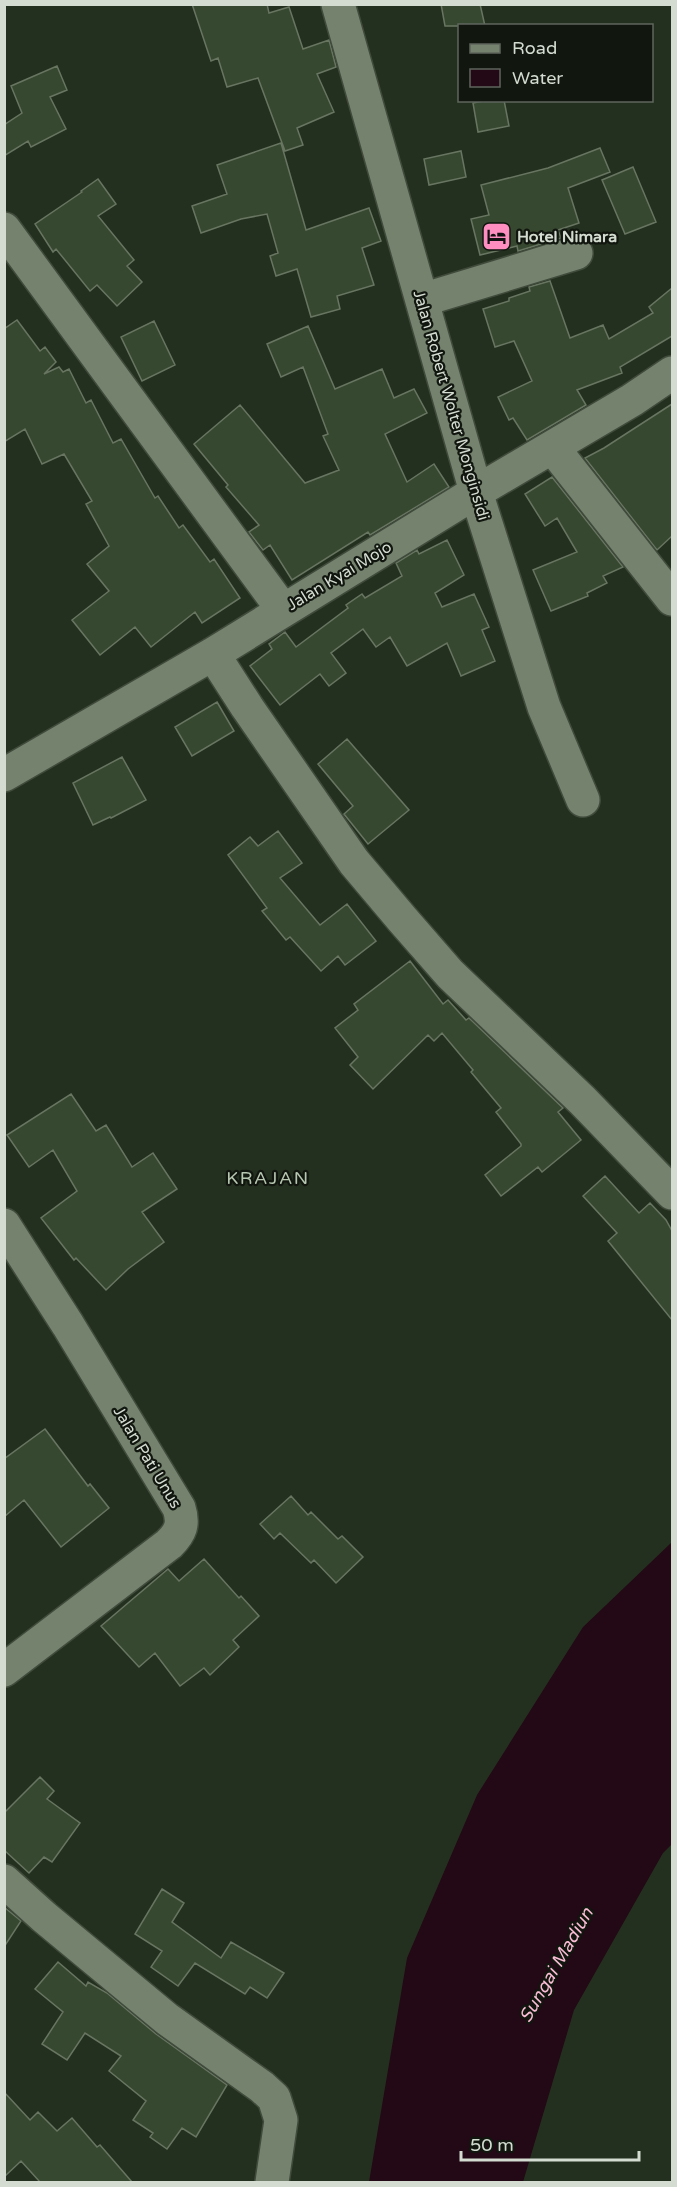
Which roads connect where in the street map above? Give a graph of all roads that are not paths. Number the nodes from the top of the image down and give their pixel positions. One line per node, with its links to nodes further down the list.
1 (338, 4): 4 (street, Jalan Robert Wolter Monginsidi)
2 (4, 229): 9 (street)
3 (576, 253): 4 (street)
4 (422, 300): 7 (street, Jalan Robert Wolter Monginsidi)
5 (672, 373): 6 (street, Jalan Kyai Mojo)
6 (553, 448): 7 (street, Jalan Kyai Mojo); 8 (street)
7 (476, 492): 9 (street, Jalan Kyai Mojo); 12 (street, Jalan Robert Wolter Monginsidi)
8 (672, 599)
9 (283, 610): 10 (street, Jalan Kyai Mojo)
10 (213, 654): 11 (street, Jalan Kyai Mojo); 13 (street)
11 (4, 775)
12 (583, 800)
13 (672, 1193)
14 (4, 1225): 15 (street, Jalan Pati Unus)
15 (4, 1670)
16 (4, 1881): 17 (street)
17 (272, 2182)

